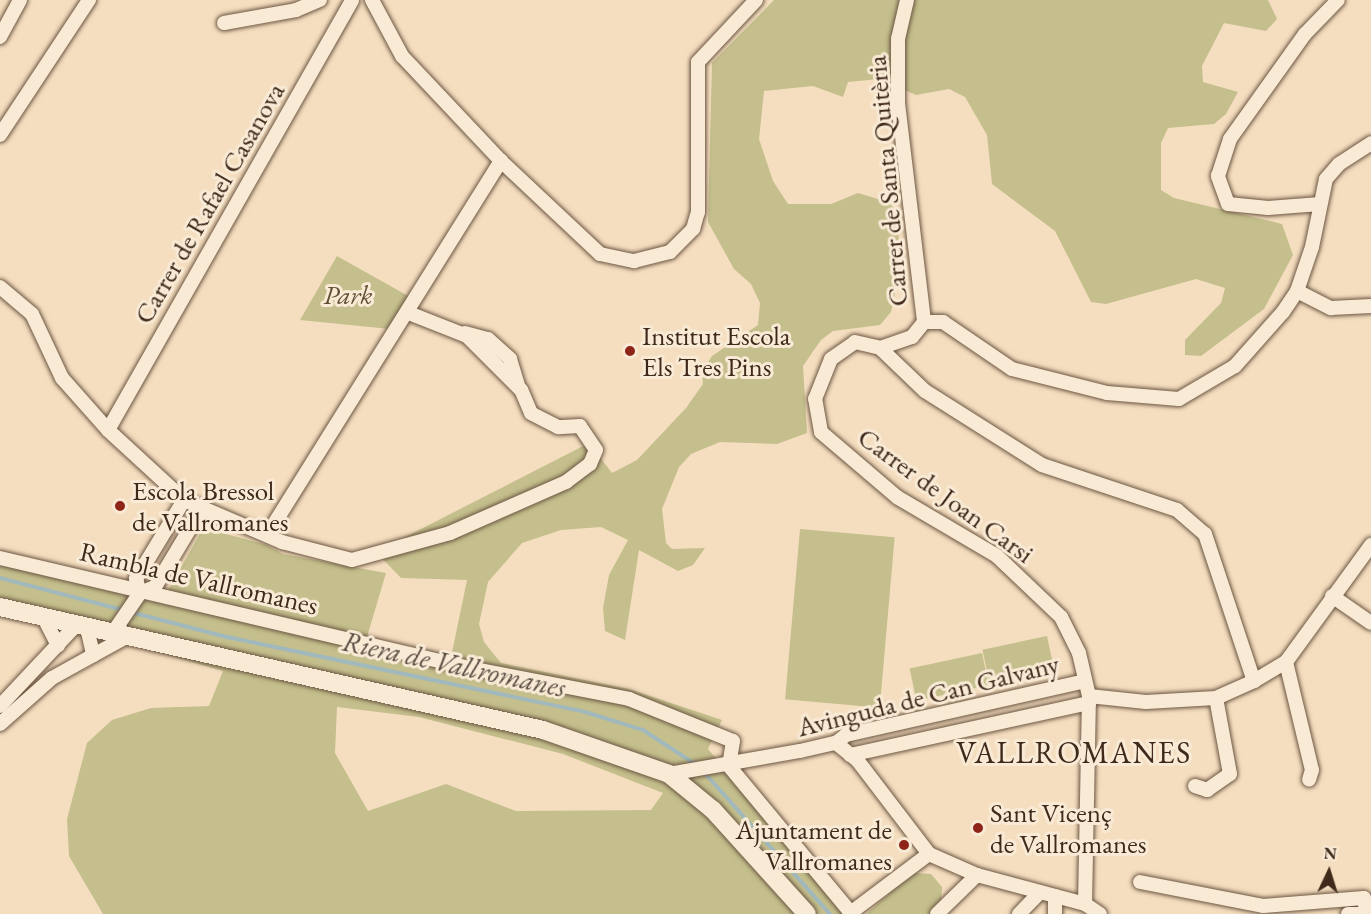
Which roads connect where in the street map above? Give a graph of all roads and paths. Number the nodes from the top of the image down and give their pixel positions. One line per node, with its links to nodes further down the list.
1 (20, 0): 10 (street)
2 (89, 0): 11 (street)
3 (320, 0): 9 (street)
4 (352, 0): 21 (street, Carrer de Rafael Casanova)
5 (372, 0): 13 (street)
6 (756, 0): 13 (street)
7 (907, 0): 19 (street, Carrer de Santa Quitèria)
8 (1338, 0): 14 (street)
9 (224, 23)
10 (0, 37)
11 (0, 135)
12 (1371, 143): 14 (street)
13 (501, 161): 18 (street)
14 (1320, 204): 16 (street)
15 (0, 287): 21 (street)
16 (1297, 291): 17 (street); 19 (street)
17 (1371, 306)
18 (409, 313): 24 (street); 24 (street)
19 (924, 322): 20 (street)
20 (880, 348): 37 (street, Carrer de Joan Carsi); 38 (street)
21 (108, 430): 22 (street)
22 (184, 500): 23 (street); 27 (street)
23 (201, 510): 24 (street); 27 (street)
24 (269, 532)
25 (1371, 545): 28 (street, Avinguda de Can Galvany)
26 (0, 558): 27 (street, Rambla de Vallromanes)
27 (140, 593): 33 (street); 45 (street, Rambla de Vallromanes)
28 (1332, 596): 31 (street); 36 (street, Avinguda de Can Galvany)
29 (0, 607): 30 (street)
30 (44, 618): 32 (street); 34 (street)
31 (1371, 623)
32 (82, 627): 33 (street); 34 (street); 35 (street)
33 (119, 636): 35 (street); 46 (street)
34 (58, 646): 41 (street)
35 (93, 655): 42 (street)
36 (1286, 662): 38 (street, Avinguda de Can Galvany); 47 (street)
37 (1086, 681): 40 (street, Avinguda de Can Galvany); 43 (street, Avinguda de Can Galvany)
38 (1254, 681): 39 (street, Avinguda de Can Galvany)
39 (1216, 698): 40 (street, Avinguda de Can Galvany); 48 (street)
40 (1089, 699): 44 (street, Avinguda de Can Galvany); 54 (street)
41 (0, 706)
42 (0, 724)
43 (836, 743): 44 (street); 45 (street, Avinguda de Can Galvany)
44 (850, 754): 49 (street)
45 (729, 766): 46 (street, Avinguda de Can Galvany); 56 (street)
46 (669, 774): 57 (street)
47 (1309, 780)
48 (1195, 786)
49 (929, 854): 50 (street); 56 (street)
50 (977, 875): 52 (street); 58 (street)
51 (1140, 882): 55 (street)
52 (1040, 892): 53 (street); 59 (street)
53 (1055, 896): 54 (street); 60 (street)
54 (1085, 903): 61 (street)
55 (1368, 912): 62 (street)
56 (850, 913)
57 (807, 914)
58 (937, 914)
59 (1019, 914)
60 (1055, 914)
61 (1100, 914)
62 (1347, 914)

